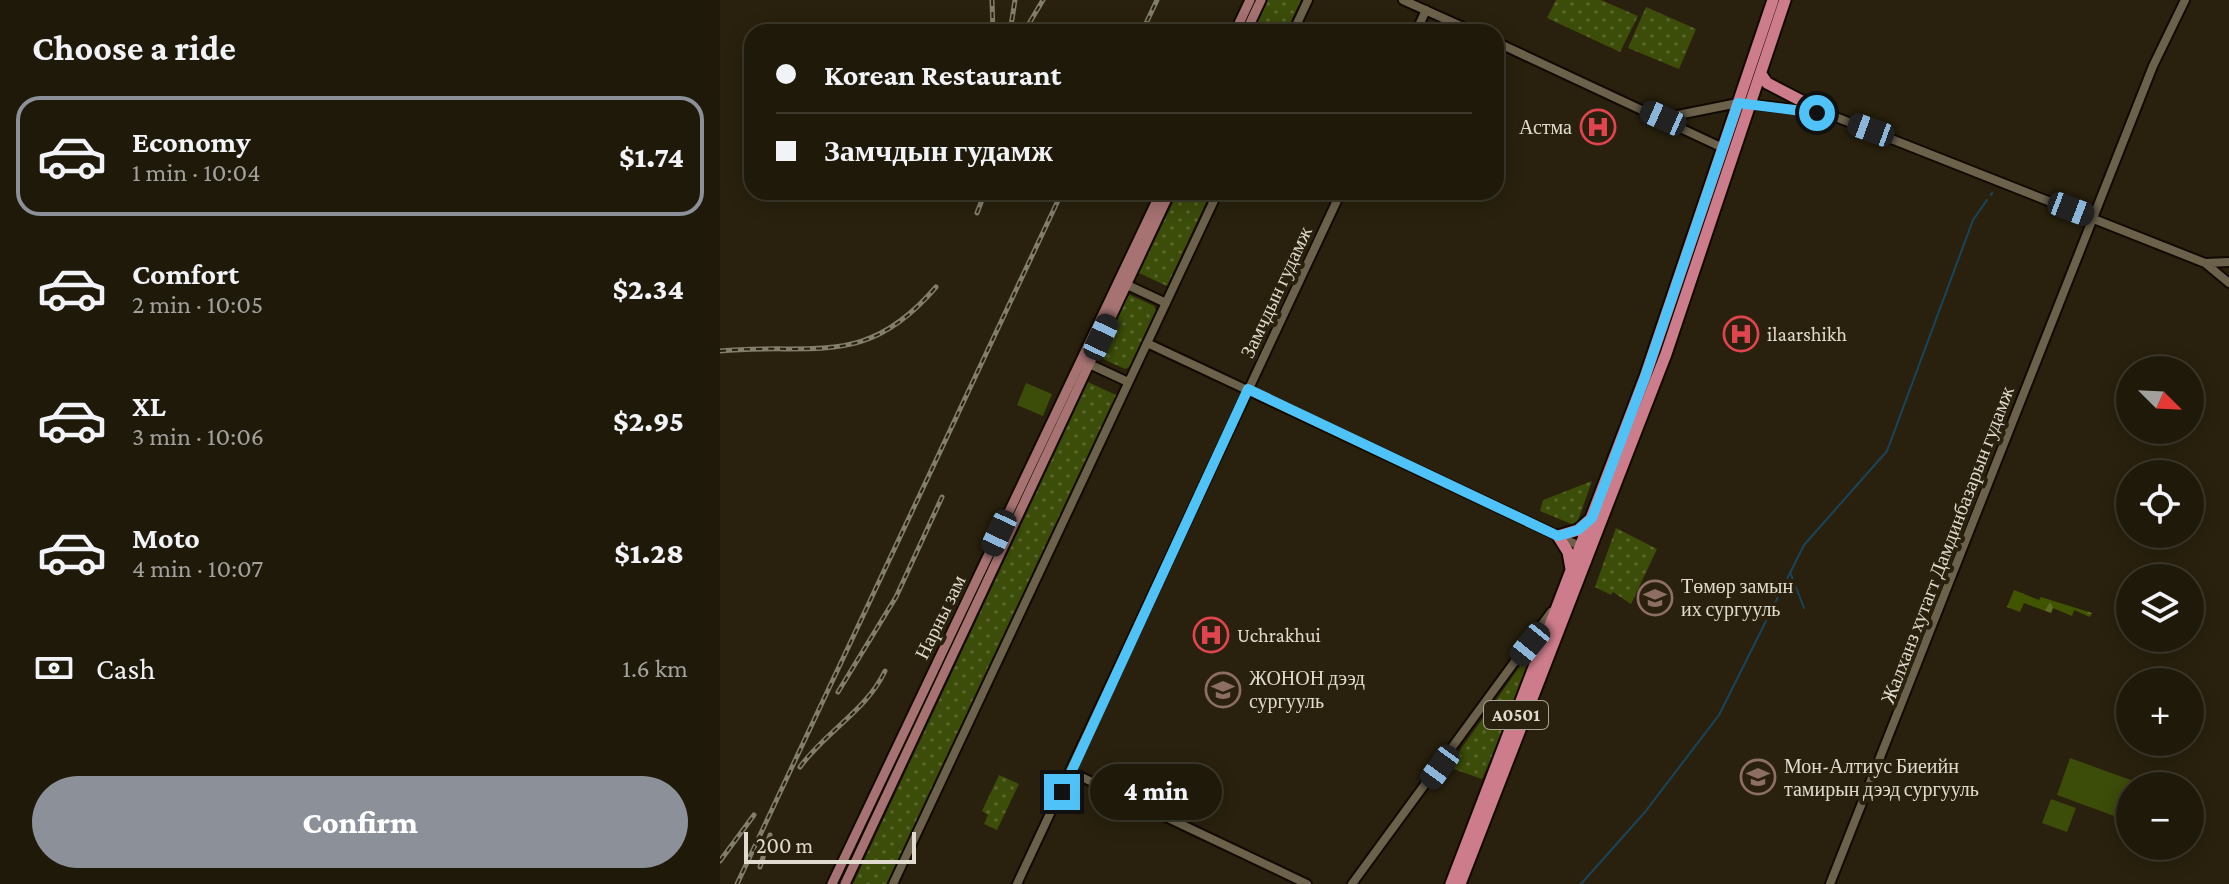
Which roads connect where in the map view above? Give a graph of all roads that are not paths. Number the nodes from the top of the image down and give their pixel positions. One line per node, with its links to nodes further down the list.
1 (1250, 0): 9 (main road)
2 (1261, 0): 10 (main road)
3 (1308, 0): 11 (street)
4 (1403, 0): 8 (street)
5 (1773, 0): 16 (highway, A0501)
6 (1785, 0): 15 (highway, A0501)
7 (2185, 0): 25 (street, Жалханз хутагт Дамдинбазарын гудамж)
8 (1426, 10): 12 (street); 13 (street)
9 (1239, 24)
10 (1250, 24)
11 (1297, 24)
12 (1420, 24)
13 (1457, 24)
14 (1504, 46): 19 (street)
15 (1761, 74): 17 (highway, A0501); 18 (highway)
16 (1738, 103): 17 (street); 19 (street); 20 (highway, A0501)
17 (1751, 104): 18 (street); 37 (highway, A0501)
18 (1823, 112): 25 (street)
19 (1663, 118): 20 (street)
20 (1723, 148): 35 (highway, A0501)
21 (1158, 200): 28 (main road, Нарны зам)
22 (1166, 200): 28 (main road, Нарны зам)
23 (1214, 200): 30 (street)
24 (1337, 200): 34 (street, Замчдын гудамж)
25 (2092, 217): 27 (street); 49 (street, Жалханз хутагт Дамдинбазарын гудамж)
26 (2229, 262): 27 (street)
27 (2205, 263): 29 (street)
28 (1123, 283): 30 (street); 32 (main road, Нарны зам)
29 (2229, 283)
30 (1166, 303): 31 (street)
31 (1147, 343): 33 (street); 34 (street)
32 (1085, 362): 33 (street); 41 (main road, Нарны зам); 42 (main road, Нарны зам)
33 (1128, 382): 43 (street)
34 (1248, 389): 36 (street); 40 (street, Замчдын гудамж)
35 (1592, 518): 36 (highway); 37 (highway, A0501)
36 (1558, 536): 37 (street); 38 (highway)
37 (1585, 548): 38 (highway, A0501); 48 (highway, A0501)
38 (1571, 572): 39 (highway, A0501)
39 (1561, 598): 46 (street); 47 (highway, A0501)
40 (1071, 772): 44 (street, Замчдын гудамж); 45 (street)
41 (832, 884)
42 (845, 884)
43 (893, 884)
44 (1017, 884)
45 (1307, 884)
46 (1352, 884)
47 (1451, 884)
48 (1460, 884)
49 (1830, 884)

